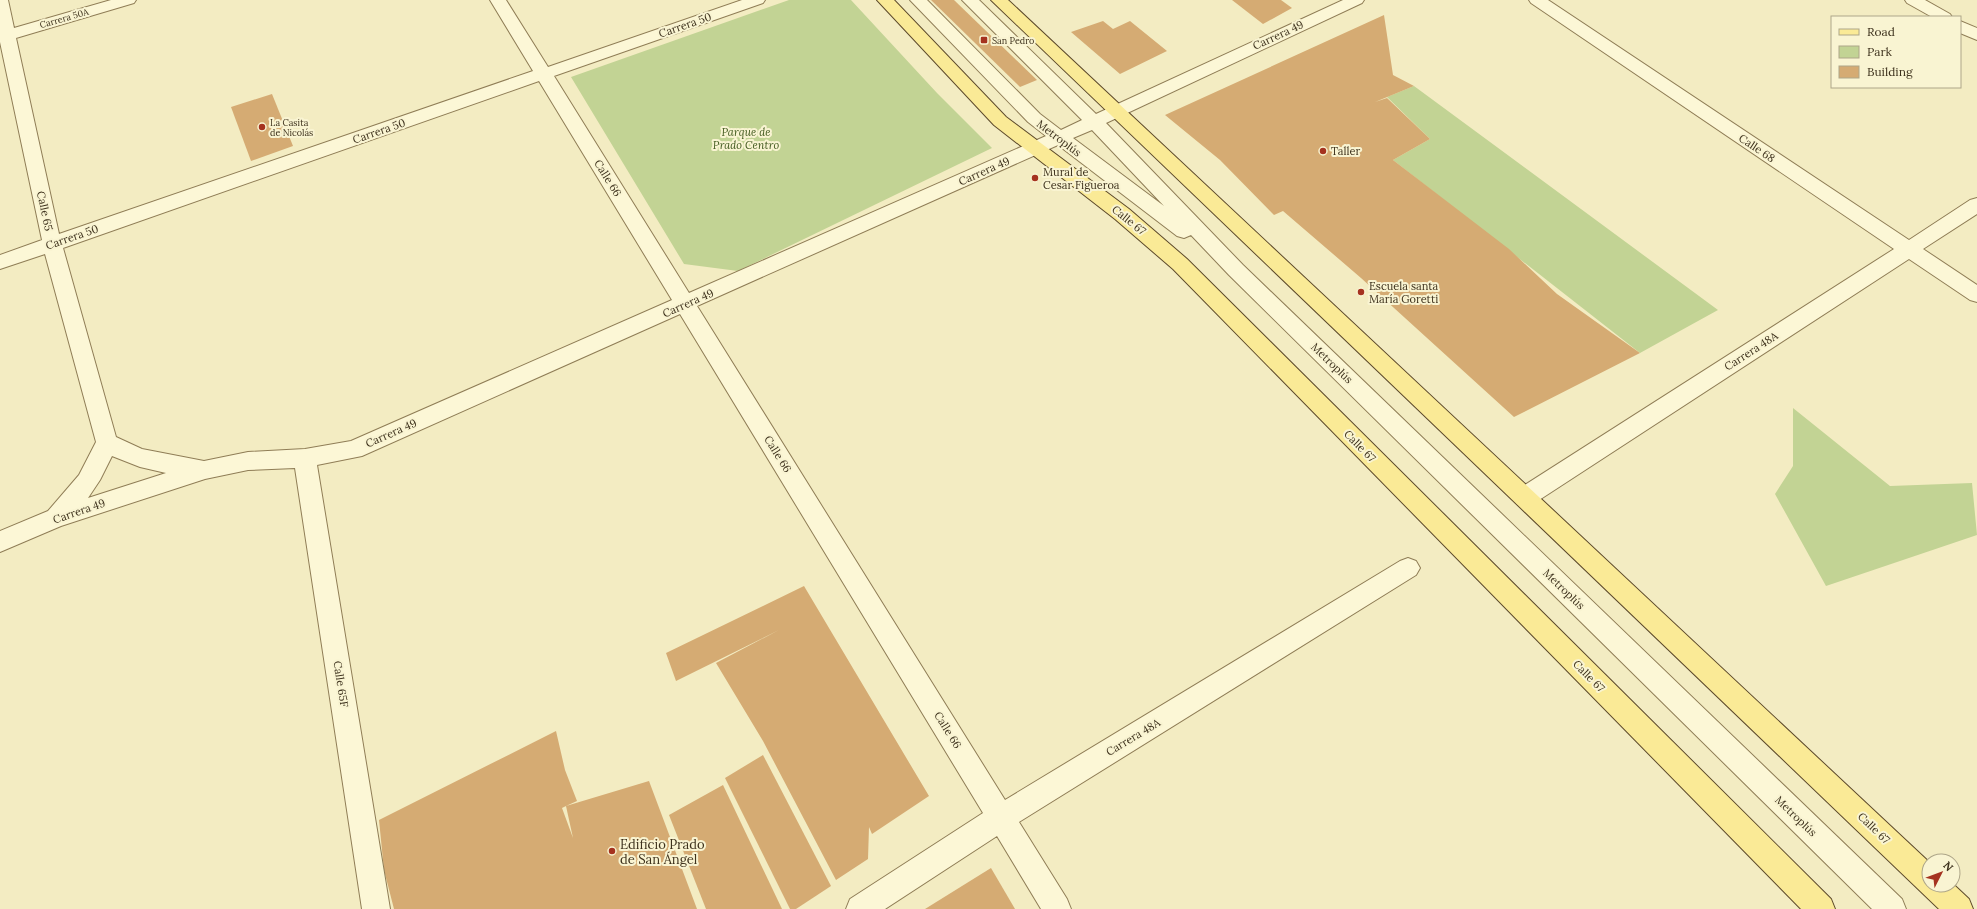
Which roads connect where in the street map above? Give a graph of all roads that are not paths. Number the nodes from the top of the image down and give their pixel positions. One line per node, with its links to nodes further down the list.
1 (0, 0): 15 (street, Calle 65)
2 (128, 0): 15 (street, Carrera 50A)
3 (498, 0): 16 (street, Calle 66)
4 (757, 0): 16 (street, Carrera 50)
5 (886, 0): 20 (main road, Calle 67)
6 (918, 0): 19 (street, Metroplús)
7 (970, 0): 18 (street, Metroplús)
8 (999, 0): 17 (main road, Calle 67)
9 (1356, 0): 17 (street, Carrera 49)
10 (1537, 0): 23 (street, Calle 68)
11 (1913, 0): 12 (street)
12 (1942, 16)
13 (1961, 27): 14 (street)
14 (1977, 35)
15 (4, 36): 22 (street, Calle 65)
16 (544, 74): 22 (street, Carrera 50); 27 (street, Calle 66)
17 (1116, 110): 18 (street, Carrera 49); 31 (main road, Calle 67)
18 (1094, 122): 19 (street, Carrera 49); 25 (street, Metroplús)
19 (1059, 138): 20 (street, Carrera 49); 25 (street, Metroplús)
20 (1035, 148): 27 (street, Carrera 49); 41 (main road, Calle 67)
21 (1977, 205): 23 (street, Carrera 48A)
22 (52, 244): 24 (street, Carrera 50); 28 (street, Calle 65)
23 (1907, 250): 26 (street, Calle 68); 31 (street, Carrera 48A)
24 (0, 262)
25 (1236, 270): 42 (street, Metroplús)
26 (1977, 295)
27 (686, 304): 29 (street, Carrera 49); 35 (street, Calle 66)
28 (106, 442): 30 (street); 32 (street)
29 (305, 458): 30 (street, Carrera 49); 38 (street, Calle 65F)
30 (205, 470): 32 (street, Carrera 49)
31 (1525, 497): 36 (main road, Calle 67)
32 (55, 518): 33 (street, Carrera 49)
33 (0, 542)
34 (1408, 568): 35 (street, Carrera 48A)
35 (1002, 817): 39 (street, Carrera 48A); 40 (street, Calle 66)
36 (1921, 872)
37 (1942, 893): 43 (main road)
38 (376, 909)
39 (860, 909)
40 (1057, 909)
41 (1821, 909)
42 (1892, 909)
43 (1959, 909)

